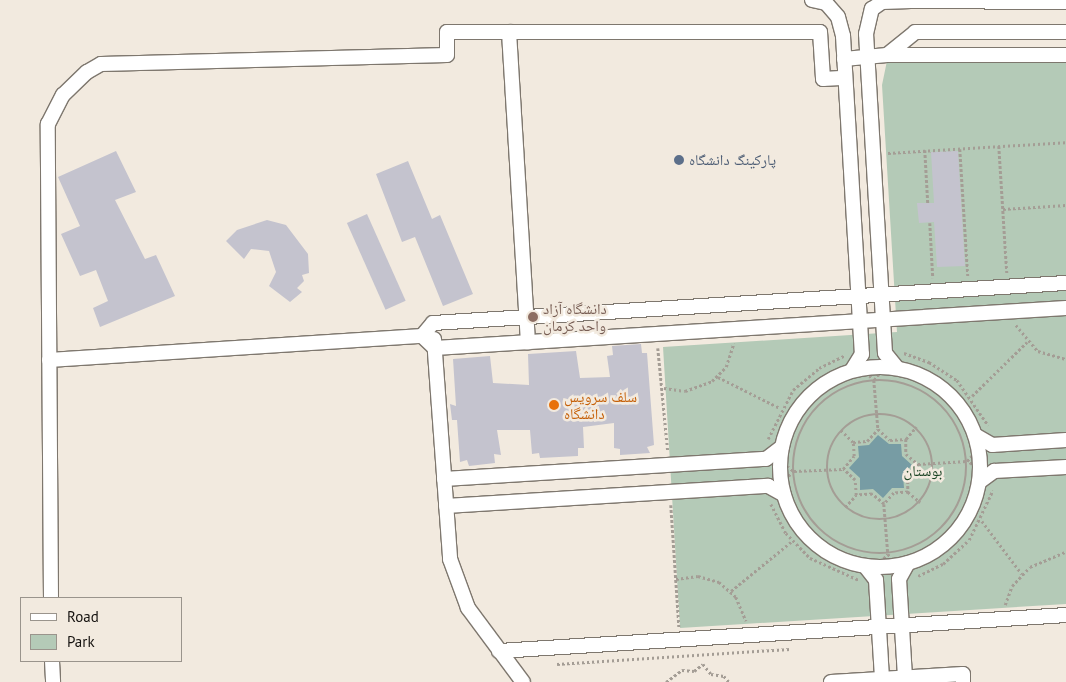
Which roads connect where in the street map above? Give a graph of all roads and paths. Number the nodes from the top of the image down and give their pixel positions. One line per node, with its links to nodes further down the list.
1 (812, 0): 8 (lane)
2 (1066, 2): 7 (lane)
3 (509, 32): 9 (lane); 26 (lane); 38 (lane)
4 (1066, 32): 5 (lane)
5 (887, 55): 6 (lane); 7 (lane)
6 (1066, 55)
7 (867, 57): 8 (lane); 23 (lane)
8 (844, 59): 9 (lane)
9 (845, 78): 24 (lane)
10 (1066, 142): 11 (path)
11 (999, 146): 12 (path); 17 (path)
12 (960, 148): 13 (path); 20 (path)
13 (925, 150): 14 (path); 15 (path)
14 (886, 153)
15 (928, 203)
16 (1066, 205): 17 (path)
17 (1003, 209): 19 (path)
18 (930, 223): 21 (path)
19 (1007, 275)
20 (968, 277)
21 (933, 279)
22 (1066, 283): 23 (lane)
23 (882, 295): 24 (lane); 27 (lane)
24 (859, 296): 26 (lane); 28 (lane)
25 (1066, 308): 27 (lane)
26 (526, 318): 29 (lane); 33 (lane)
27 (883, 319): 28 (lane); 39 (lane)
28 (860, 321): 33 (lane); 40 (lane)
29 (433, 323): 32 (lane); 36 (lane)
30 (1016, 323): 34 (path)
31 (735, 334): 41 (path)
32 (422, 336): 36 (lane); 38 (lane)
33 (528, 342): 36 (lane)
34 (1027, 342): 37 (path); 44 (path)
35 (658, 345): 43 (path)
36 (435, 348): 64 (lane)
37 (1066, 359)
38 (49, 360): 83 (lane)
39 (891, 365): 40 (lane); 42 (path); 44 (path); 53 (lane)
40 (858, 367): 42 (path); 45 (path); 54 (lane)
41 (718, 377): 43 (path); 45 (path)
42 (874, 380): 46 (path); 56 (path); 62 (path)
43 (664, 388): 55 (path)
44 (972, 396): 53 (path)
45 (780, 408): 54 (path)
46 (876, 413): 47 (path); 48 (path); 49 (path)
47 (916, 427): 50 (path); 57 (path)
48 (878, 429): 50 (path); 52 (path)
49 (841, 430): 52 (path); 61 (path)
50 (906, 439): 58 (path)
51 (1066, 440): 53 (lane)
52 (853, 442): 60 (path)
53 (980, 442): 56 (path); 63 (lane)
54 (778, 455): 62 (path); 64 (lane); 65 (lane)
55 (668, 456)
56 (967, 461): 57 (path); 63 (path); 77 (path)
57 (933, 463): 58 (path); 69 (path)
58 (918, 464): 66 (path)
59 (1066, 467): 63 (lane)
60 (843, 469): 61 (path); 67 (path)
61 (827, 470): 62 (path); 72 (path)
62 (794, 472): 65 (path); 77 (path)
63 (983, 476): 74 (path); 78 (lane)
64 (444, 479): 71 (lane)
65 (780, 489): 71 (lane); 75 (path); 79 (lane)
66 (908, 492): 69 (path); 70 (path)
67 (856, 495): 70 (path); 72 (path)
68 (681, 500): 81 (path)
69 (920, 502): 73 (path)
70 (884, 504): 73 (path)
71 (446, 506): 91 (lane)
72 (845, 507): 73 (path)
73 (885, 520): 77 (path)
74 (982, 521): 78 (path); 80 (path)
75 (792, 542): 79 (path); 82 (path)
76 (1066, 552): 80 (path)
77 (888, 554): 78 (path); 79 (path)
78 (904, 567): 79 (lane); 87 (lane)
79 (870, 569): 88 (lane)
80 (1022, 574): 84 (path)
81 (676, 579): 82 (path); 89 (path)
82 (731, 591): 86 (path)
83 (51, 597)
84 (1004, 609)
85 (1066, 615): 87 (lane)
86 (747, 625)
87 (902, 625): 88 (lane); 95 (lane)
88 (879, 627): 89 (lane); 96 (lane)
89 (679, 639): 91 (lane); 92 (path)
90 (791, 649): 92 (path)
91 (499, 651): 98 (lane)
92 (680, 656): 94 (path)
93 (52, 662): 97 (lane)
94 (557, 664)
95 (905, 677): 96 (lane); 102 (lane)
96 (882, 679): 101 (lane)
97 (52, 682)
98 (523, 682)
99 (666, 682): 100 (path)
100 (729, 682)
101 (831, 682)
102 (963, 682)

